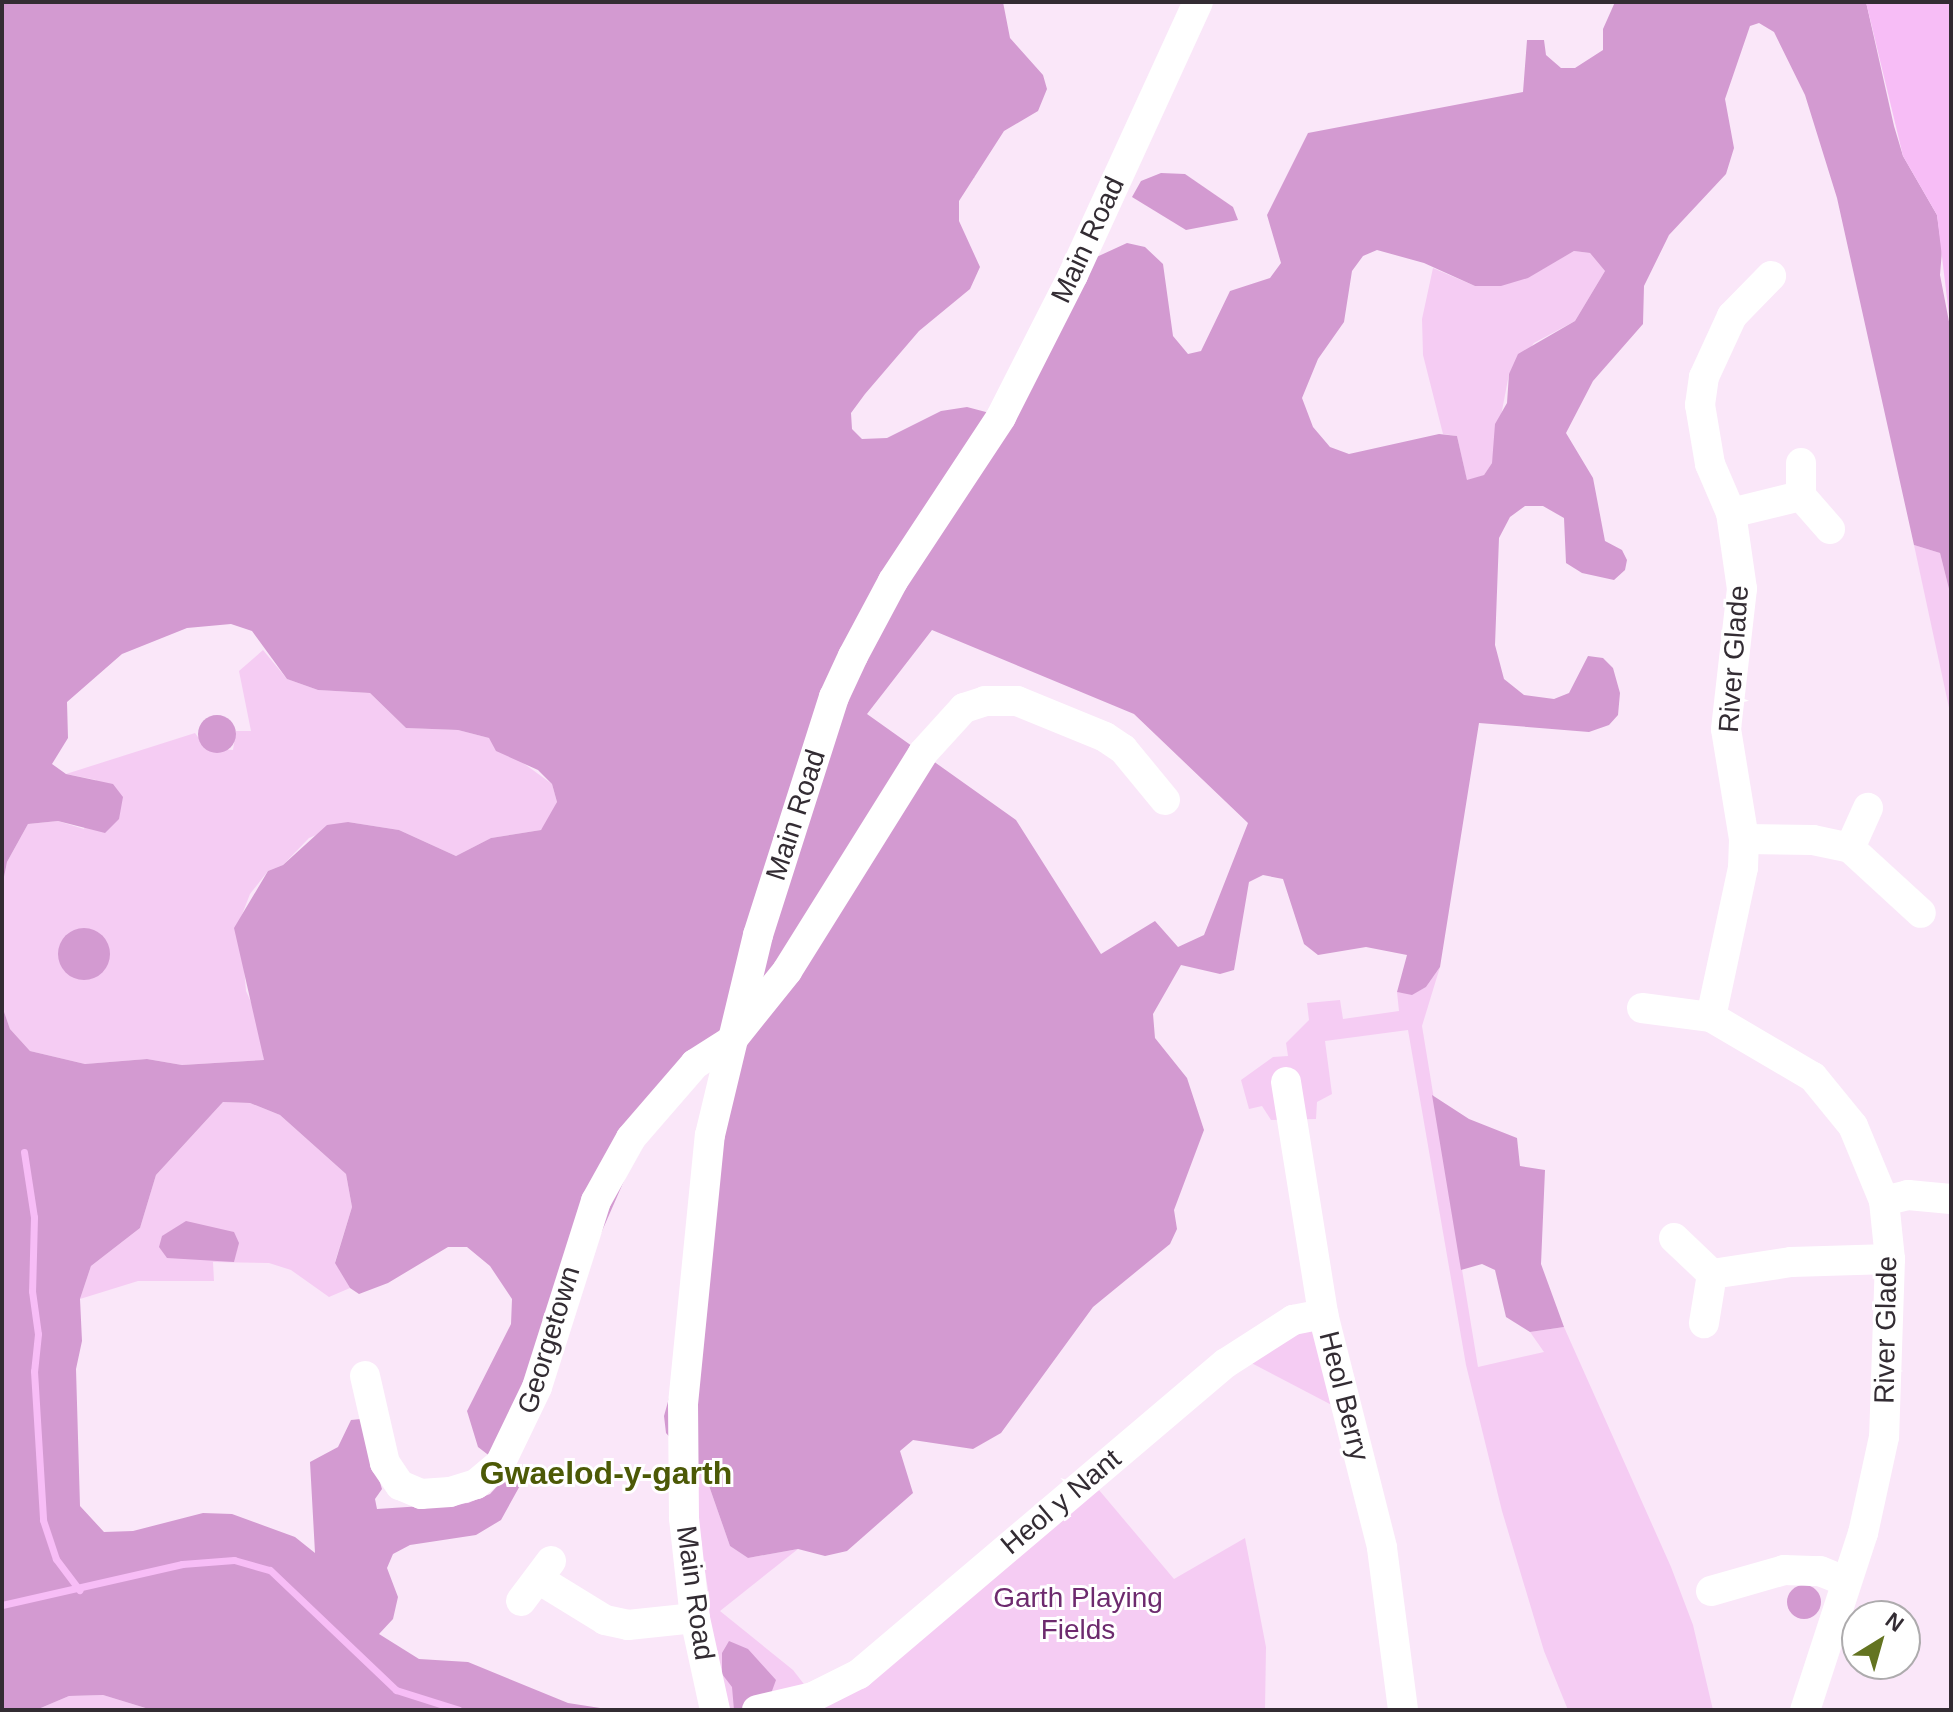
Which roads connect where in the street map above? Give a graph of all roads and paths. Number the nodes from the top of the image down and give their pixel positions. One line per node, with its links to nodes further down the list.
1 (1198, 2): 14 (street, Main Road)
2 (1771, 276): 5 (street, River Glade)
3 (1801, 463): 4 (street)
4 (1801, 496): 5 (street); 6 (street)
5 (1731, 513): 9 (street, River Glade)
6 (1830, 529)
7 (1165, 800): 14 (street)
8 (1868, 808): 10 (street)
9 (1744, 839): 10 (street); 13 (street, River Glade)
10 (1850, 848): 11 (street)
11 (1921, 913)
12 (1642, 1008): 13 (street, River Glade)
13 (1711, 1017): 17 (street, River Glade)
14 (731, 1041): 23 (street, Georgetown); 27 (street, Main Road)
15 (1286, 1082): 21 (street, Heol Berry)
16 (1951, 1199): 17 (street)
17 (1884, 1201): 19 (street, River Glade)
18 (1674, 1238): 20 (street)
19 (1890, 1259): 20 (street); 25 (street, River Glade)
20 (1712, 1274): 22 (street)
21 (1323, 1314): 29 (street, Heol y Nant); 30 (street, Heol Berry)
22 (1704, 1323)
23 (365, 1376)
24 (537, 1581): 27 (street)
25 (1845, 1581): 26 (street); 31 (street, River Glade)
26 (1711, 1591)
27 (695, 1618): 28 (street, Main Road)
28 (715, 1710)
29 (757, 1710)
30 (1403, 1710)
31 (1805, 1710)

